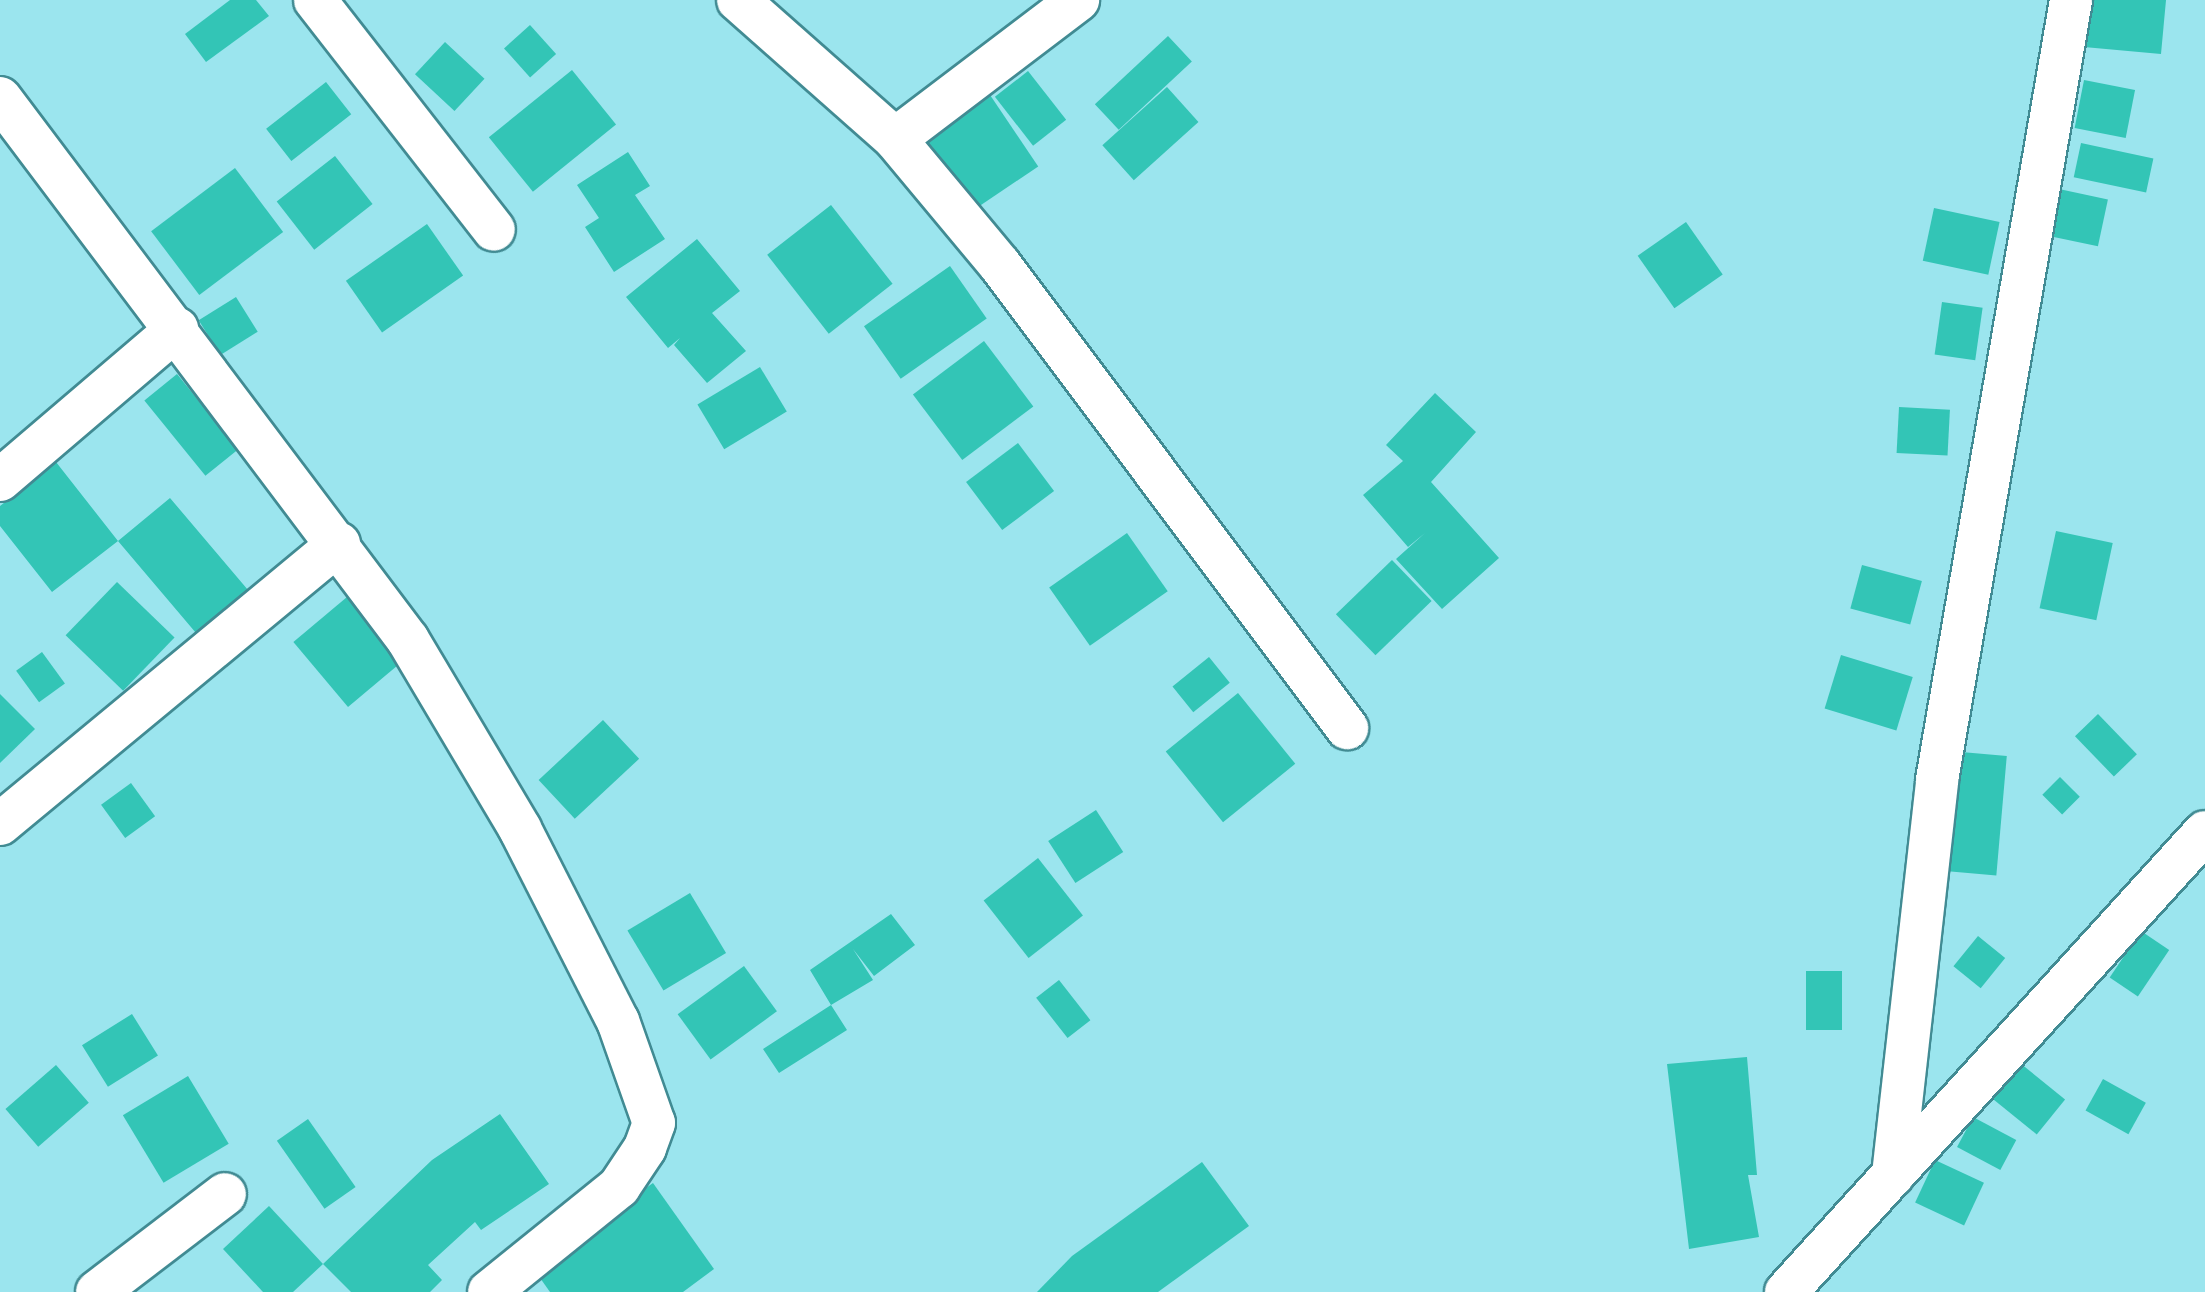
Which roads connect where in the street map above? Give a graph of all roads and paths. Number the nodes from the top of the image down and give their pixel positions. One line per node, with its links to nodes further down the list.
1 (315, 0): 7 (street)
2 (738, 0): 6 (street)
3 (1078, 0): 6 (street)
4 (2071, 0): 14 (street)
5 (0, 98): 8 (street)
6 (895, 139): 11 (street)
7 (494, 230)
8 (177, 329): 9 (street); 10 (street)
9 (0, 480)
10 (339, 544): 12 (street); 17 (street)
11 (1347, 728)
12 (0, 824)
13 (2205, 832): 14 (street)
14 (1893, 1175): 18 (street)
15 (225, 1194): 16 (street)
16 (97, 1292)
17 (489, 1292)
18 (1786, 1292)

